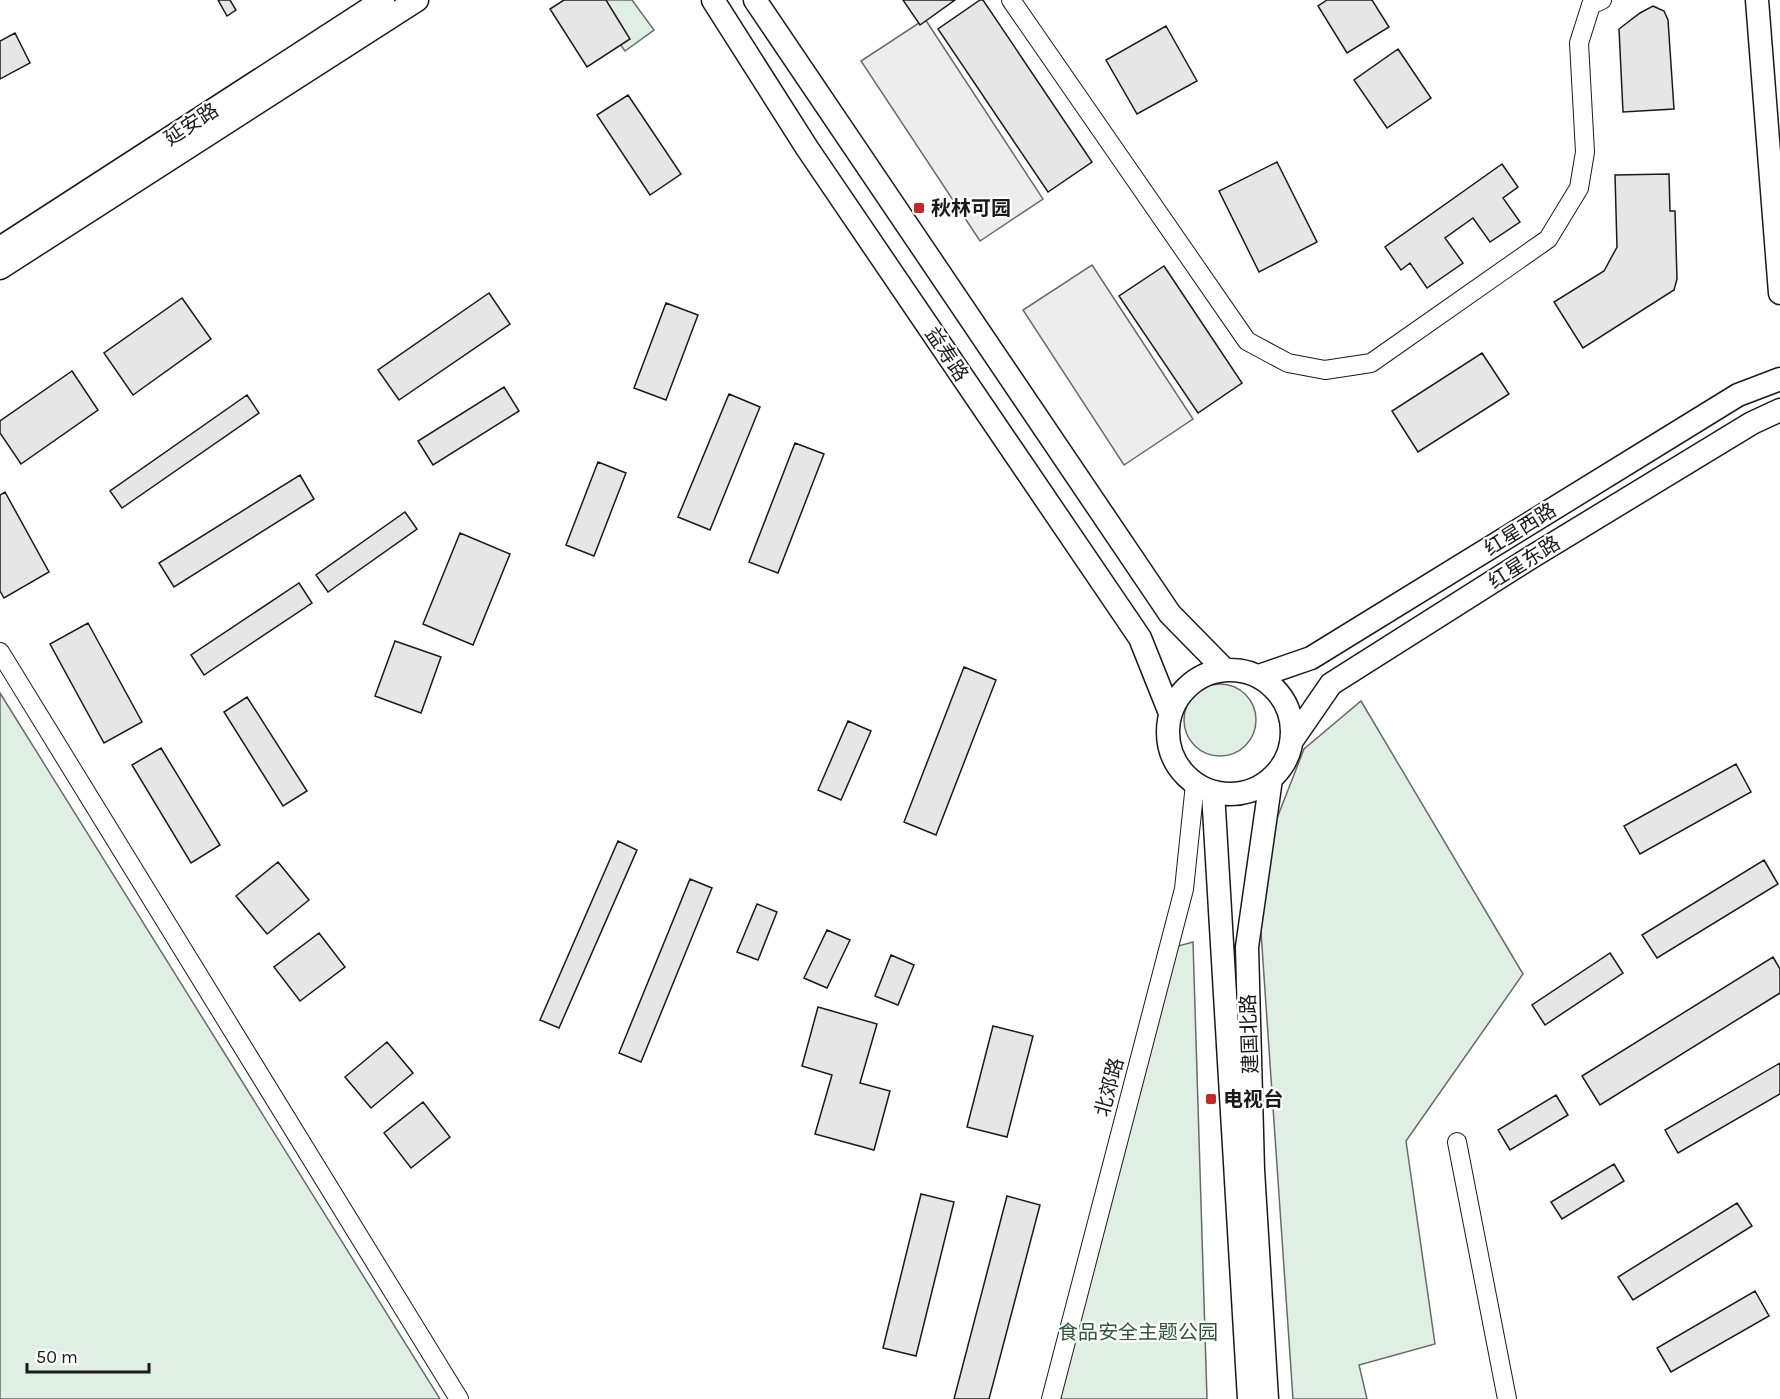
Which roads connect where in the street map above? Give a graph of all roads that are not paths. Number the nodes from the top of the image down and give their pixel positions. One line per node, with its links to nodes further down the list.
1 (382, 0): 8 (main road, 延安路)
2 (417, 0): 9 (main road)
3 (713, 0): 16 (main road, 益寿路)
4 (755, 0): 14 (main road, 益寿路)
5 (1011, 0): 6 (street)
6 (1602, 0)
7 (1757, 0): 10 (main road)
8 (0, 248)
9 (0, 268)
10 (1780, 293)
11 (1780, 379): 15 (main road, 红星西路)
12 (1780, 410): 17 (main road, 红星东路)
13 (0, 652): 21 (street)
14 (1224, 669): 15 (main road); 16 (main road)
15 (1259, 676): 17 (main road)
16 (1170, 714): 19 (main road)
17 (1291, 742): 18 (main road)
18 (1271, 779): 19 (main road); 24 (main road, 建国北路)
19 (1204, 788): 22 (street, 北郊路); 23 (main road, 建国北路)
20 (1457, 1142): 25 (street)
21 (459, 1399)
22 (1051, 1399)
23 (1249, 1399)
24 (1267, 1399)
25 (1507, 1399)

